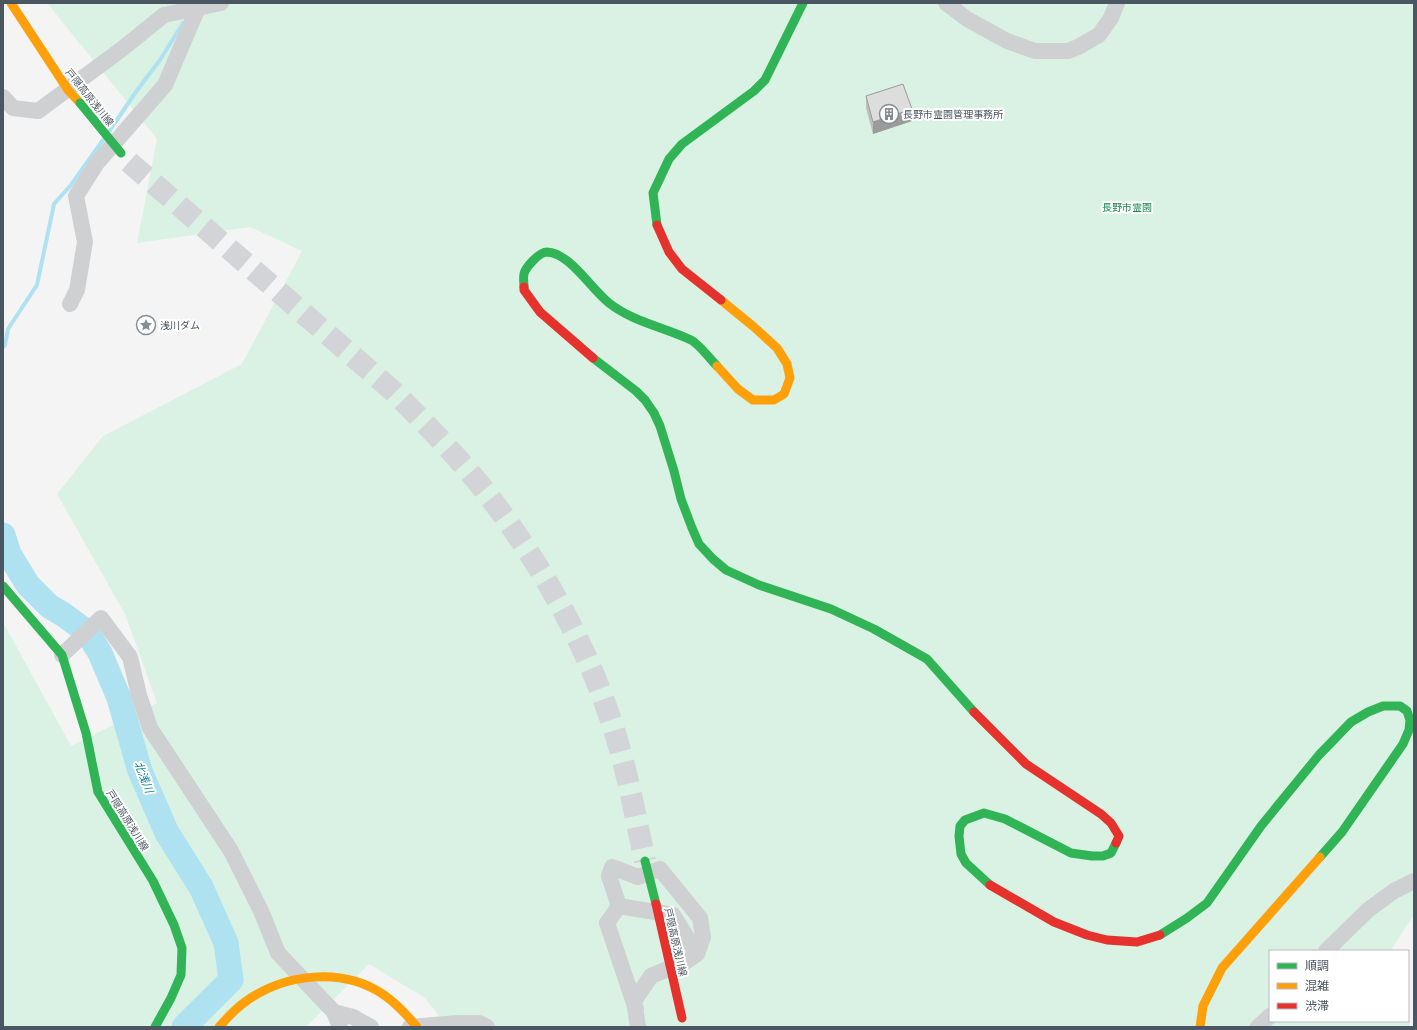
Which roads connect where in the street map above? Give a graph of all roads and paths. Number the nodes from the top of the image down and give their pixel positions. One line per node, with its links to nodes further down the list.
1 (11, 3): 7 (street, 戸隠高原浅川線)
2 (200, 3): 10 (street)
3 (221, 3): 7 (street, bridge)
4 (803, 3): 30 (street)
5 (946, 3): 6 (street)
6 (1117, 3)
7 (68, 90): 8 (street); 9 (street, 戸隠高原浅川線, bridge)
8 (3, 97)
9 (123, 155)
10 (70, 304)
11 (3, 586): 12 (street, 戸隠高原浅川線)
12 (62, 655): 19 (street); 22 (street, 戸隠高原浅川線)
13 (646, 867): 15 (street); 17 (street); 21 (street, 戸隠高原浅川線, bridge)
14 (1414, 880): 16 (street)
15 (619, 906): 17 (street); 18 (street)
16 (1327, 950)
17 (697, 954): 18 (street)
18 (636, 1009): 29 (street)
19 (334, 1012): 24 (street); 25 (street)
20 (1269, 1017): 31 (street)
21 (683, 1023)
22 (155, 1027)
23 (219, 1027): 27 (street, bridge)
24 (340, 1027)
25 (371, 1027)
26 (410, 1027): 28 (street)
27 (417, 1027)
28 (487, 1027)
29 (638, 1027)
30 (1200, 1027)
31 (1258, 1027)

